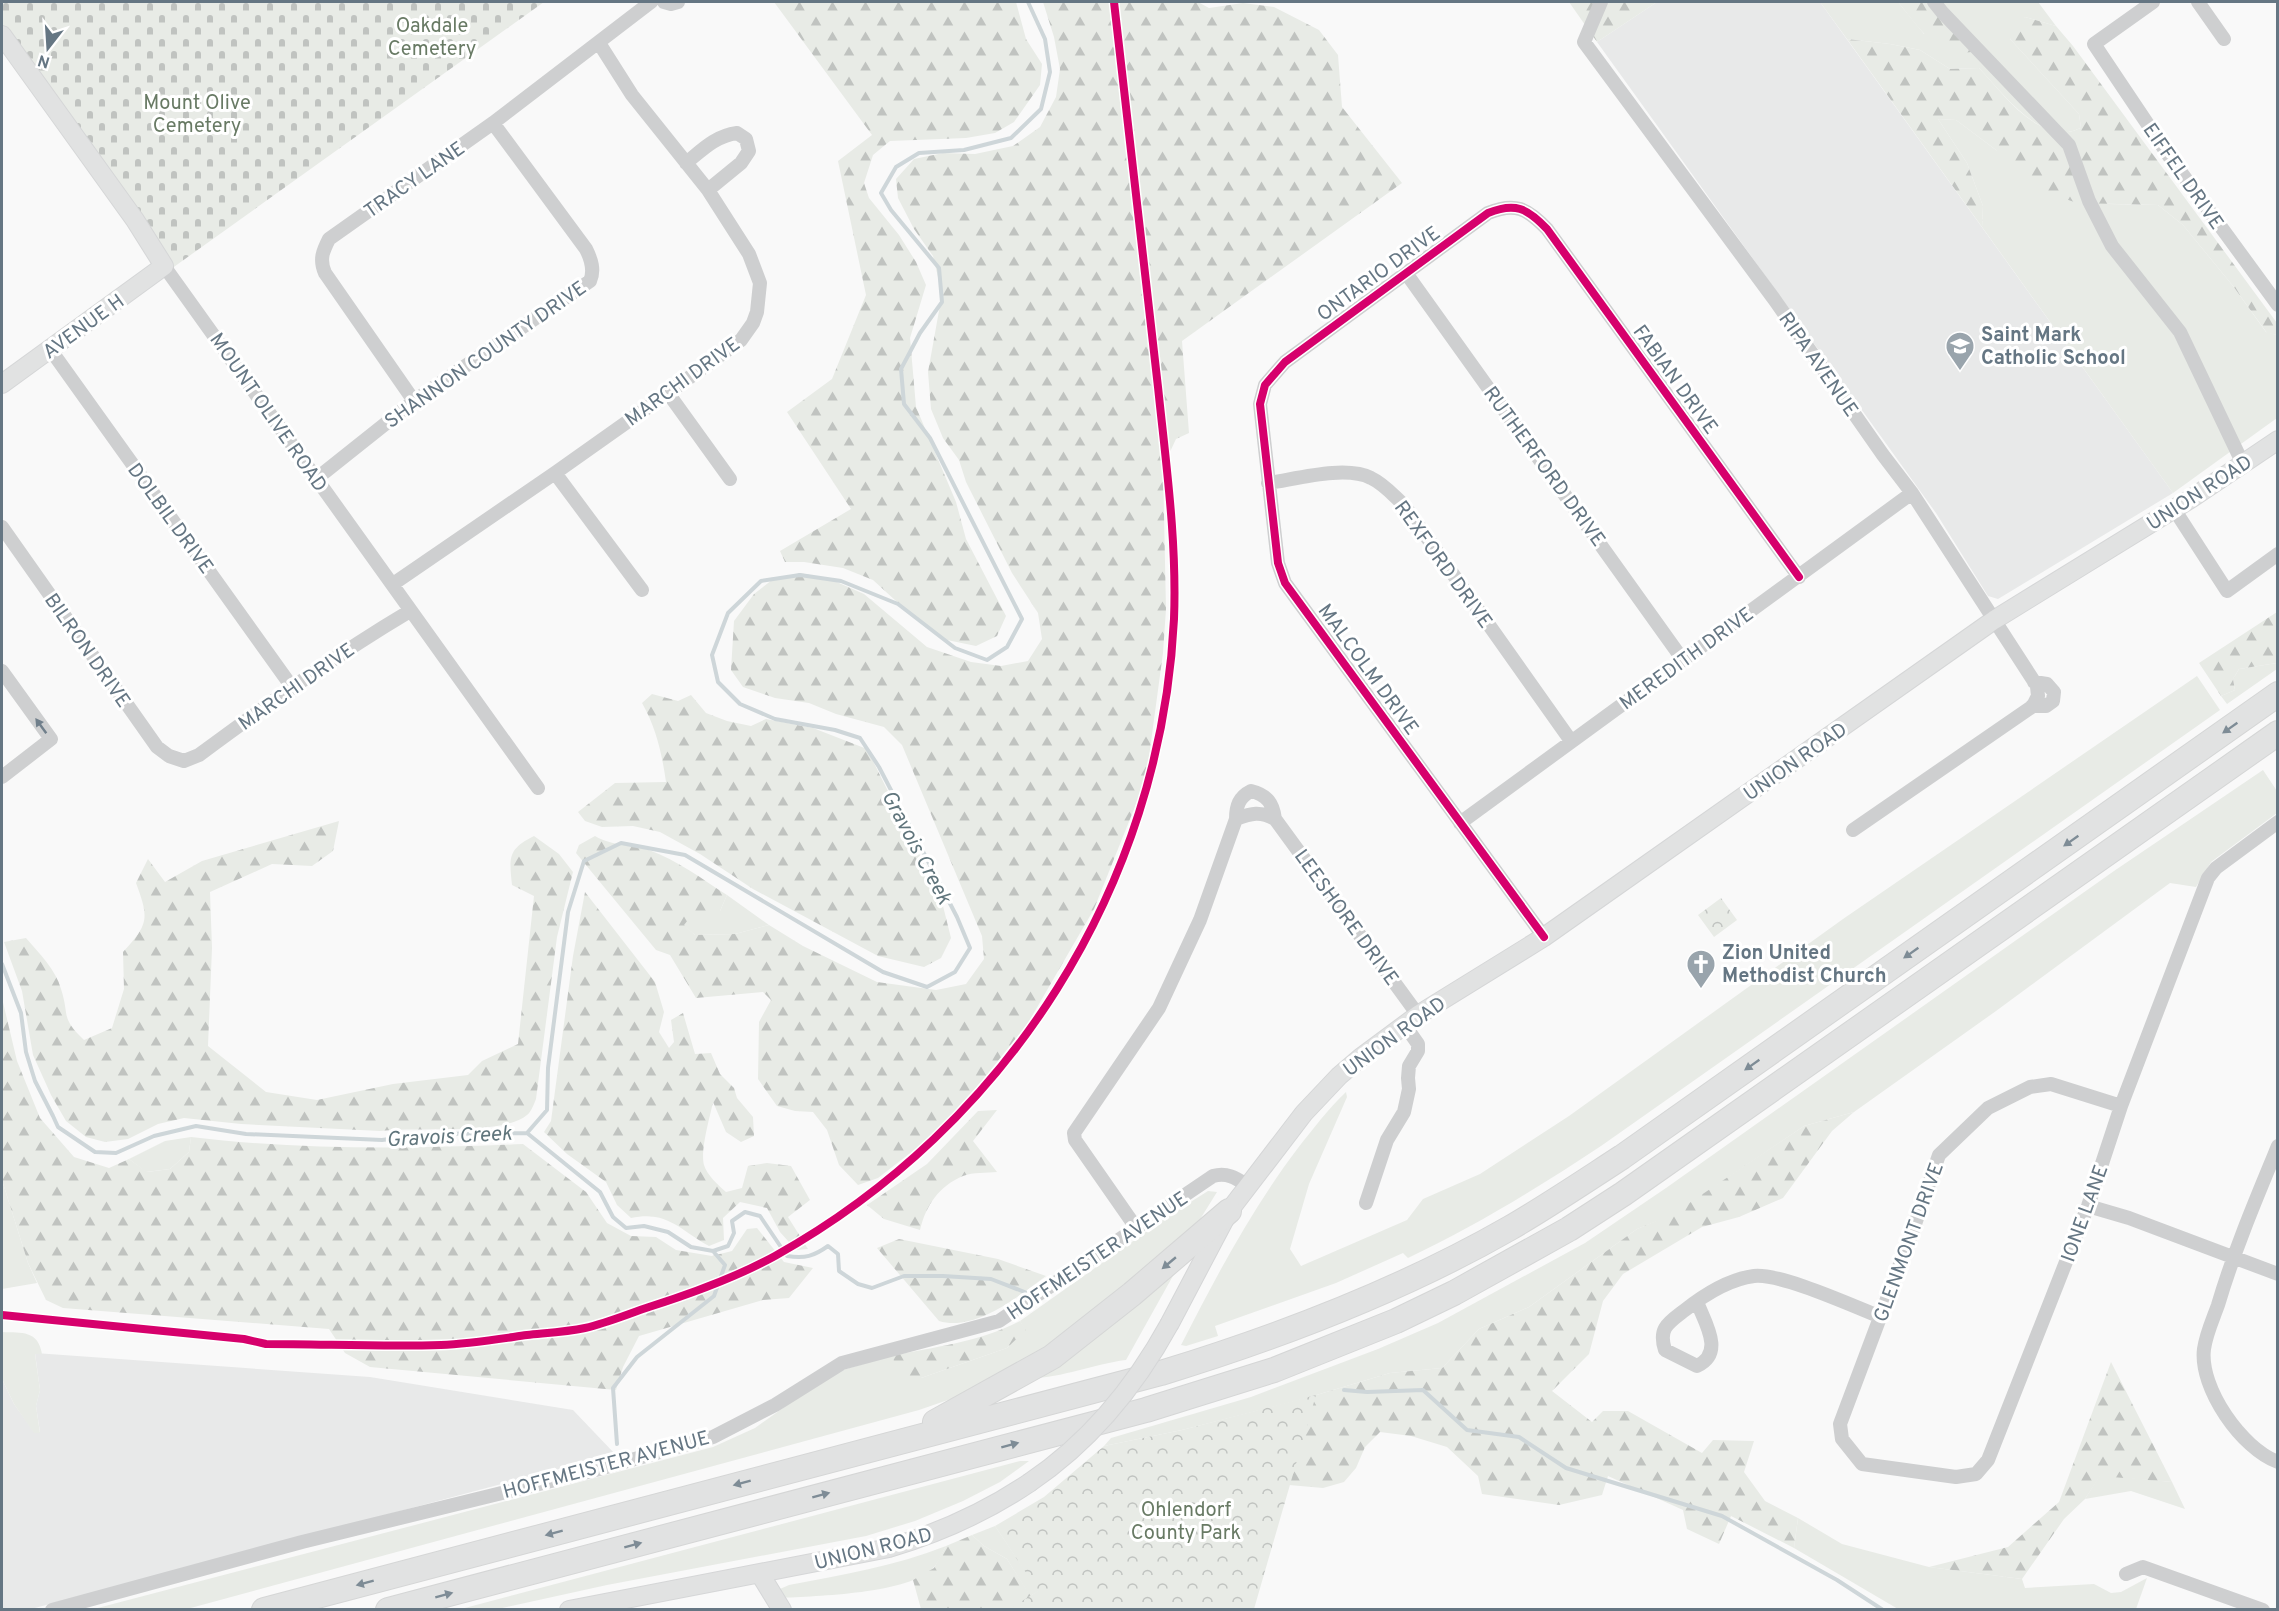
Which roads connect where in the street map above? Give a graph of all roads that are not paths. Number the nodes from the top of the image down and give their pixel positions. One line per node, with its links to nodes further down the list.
1 (651, 2): 10 (street, TRACY LANE)
2 (664, 2): 3 (street)
3 (678, 2)
4 (1601, 2): 29 (street, RIPA AVENUE)
5 (1934, 2): 24 (street)
6 (2153, 2): 17 (street, EIFFEL DRIVE)
7 (2198, 2): 9 (street)
8 (2, 34): 15 (main road, MOUNT OLIVE ROAD)
9 (2224, 39)
10 (598, 43): 11 (street, TRACY LANE); 12 (street, MARCHI DRIVE)
11 (493, 123): 22 (street, TRACY LANE); 22 (street, SHANNON COUNTY DRIVE)
12 (686, 163): 13 (street, MARCHI DRIVE); 13 (street)
13 (708, 190): 21 (street, MARCHI DRIVE)
14 (1520, 209): 16 (street, ONTARIO DRIVE); 33 (street, FABIAN DRIVE)
15 (164, 266): 18 (main road, AVENUE H); 26 (street, MOUNT OLIVE ROAD)
16 (1406, 273): 20 (street, ONTARIO DRIVE); 38 (street, RUTHERFORD DRIVE)
17 (2277, 305)
18 (50, 349): 19 (main road, AVENUE H); 40 (street, DOLBIL DRIVE)
19 (2, 384)
20 (1265, 385): 28 (street, MALCOLM DRIVE)
21 (668, 393): 25 (street, MARCHI DRIVE); 27 (street)
22 (414, 401): 26 (street, SHANNON COUNTY DRIVE)
23 (2277, 440): 24 (main road, UNION ROAD)
24 (2243, 464): 30 (main road, UNION ROAD)
25 (555, 473): 34 (street, MARCHI DRIVE); 35 (street)
26 (316, 479): 34 (street, MOUNT OLIVE ROAD)
27 (730, 479)
28 (1268, 483): 43 (street, REXFORD DRIVE); 50 (street, MALCOLM DRIVE)
29 (1912, 493): 33 (street, MEREDITH DRIVE); 37 (street, RIPA AVENUE)
30 (2174, 509): 32 (street); 37 (main road, UNION ROAD)
31 (2, 527): 44 (street, BILRON DRIVE)
32 (2277, 554)
33 (1799, 577): 38 (street, MEREDITH DRIVE)
34 (393, 584): 36 (street, MOUNT OLIVE ROAD)
35 (642, 590)
36 (410, 611): 40 (street, MARCHI DRIVE); 46 (street, MOUNT OLIVE ROAD)
37 (1994, 620): 51 (street, RIPA AVENUE); 52 (main road, UNION ROAD)
38 (1683, 660): 43 (street, MEREDITH DRIVE)
39 (2, 671): 45 (street, one-way to 39)
40 (292, 687): 44 (street, MARCHI DRIVE)
41 (2277, 694): 66 (highway, one-way to 66)
42 (2277, 733): 72 (highway, one-way to 42)
43 (1571, 741): 50 (street, MEREDITH DRIVE)
44 (184, 761)
45 (2, 777)
46 (538, 788)
47 (1236, 819): 48 (street); 48 (street, LEESHORE DRIVE); 60 (street)
48 (1275, 819): 53 (street, LEESHORE DRIVE)
49 (2277, 822): 54 (street, IONE LANE)
50 (1460, 823): 52 (street, MALCOLM DRIVE)
51 (1853, 830)
52 (1544, 937): 53 (main road, UNION ROAD)
53 (1411, 1020): 56 (main road, UNION ROAD); 57 (street, LEESHORE DRIVE)
54 (2121, 1106): 58 (street, IONE LANE); 64 (street, GLENMONT DRIVE)
55 (2277, 1146): 61 (street)
56 (1247, 1185): 59 (main road, UNION ROAD); 60 (street, HOFFMEISTER AVENUE)
57 (1366, 1203)
58 (2088, 1206): 61 (street); 65 (street, IONE LANE)
59 (1229, 1211): 66 (highway, one-way to 66); 68 (main road, UNION ROAD, bridge)
60 (1137, 1229): 70 (street, HOFFMEISTER AVENUE)
61 (2232, 1258): 62 (street); 67 (street)
62 (2277, 1274)
63 (1697, 1302): 63 (street); 64 (street)
64 (1881, 1317): 65 (street, GLENMONT DRIVE)
65 (1840, 1424)
66 (900, 1441): 71 (highway, one-way to 71)
67 (2277, 1462)
68 (760, 1574): 73 (main road, UNION ROAD); 74 (main road)
69 (2126, 1574): 75 (street)
70 (51, 1610)
71 (264, 1610)
72 (388, 1610)
73 (569, 1610)
74 (782, 1610)
75 (2263, 1610)

